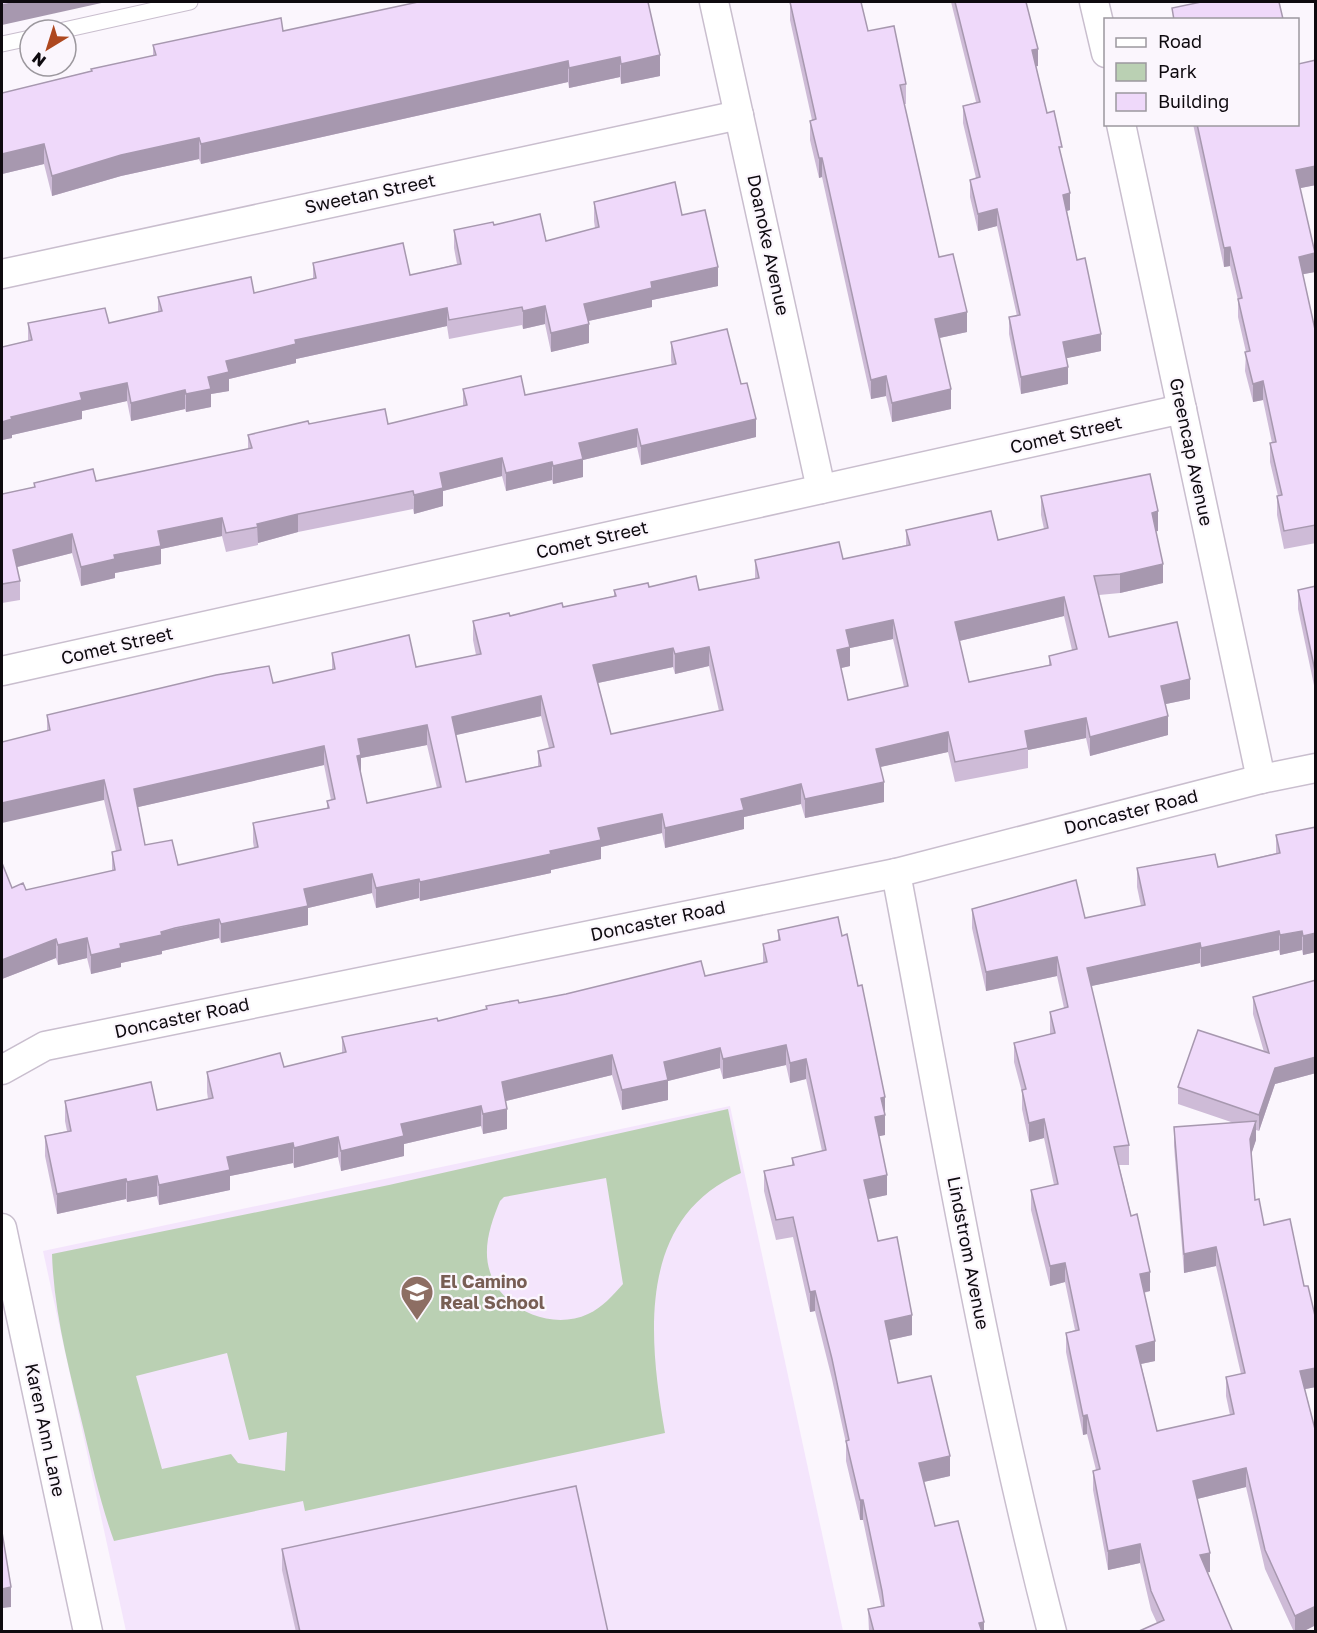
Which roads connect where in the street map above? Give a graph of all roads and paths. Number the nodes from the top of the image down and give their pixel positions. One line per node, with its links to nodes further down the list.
1 (190, 2): 4 (lane)
2 (714, 2): 8 (street, Doanoke Avenue)
3 (1094, 2): 7 (street)
4 (78, 27)
5 (18, 41): 6 (lane)
6 (2, 44)
7 (1104, 44)
8 (739, 115): 10 (street, Sweetan Street); 12 (street, Doanoke Avenue)
9 (1121, 126): 11 (street, Greencap Avenue)
10 (2, 274)
11 (1182, 409): 12 (street, Comet Street); 15 (street, Greencap Avenue)
12 (821, 489): 13 (street, Comet Street)
13 (2, 671)
14 (1316, 768): 15 (street, Doncaster Road)
15 (1261, 779): 16 (street, Doncaster Road)
16 (896, 873): 17 (street, Doncaster Road); 20 (street, Lindstrom Avenue)
17 (2, 1070)
18 (2, 1228): 19 (street, Karen Ann Lane)
19 (88, 1632)
20 (1052, 1632)

